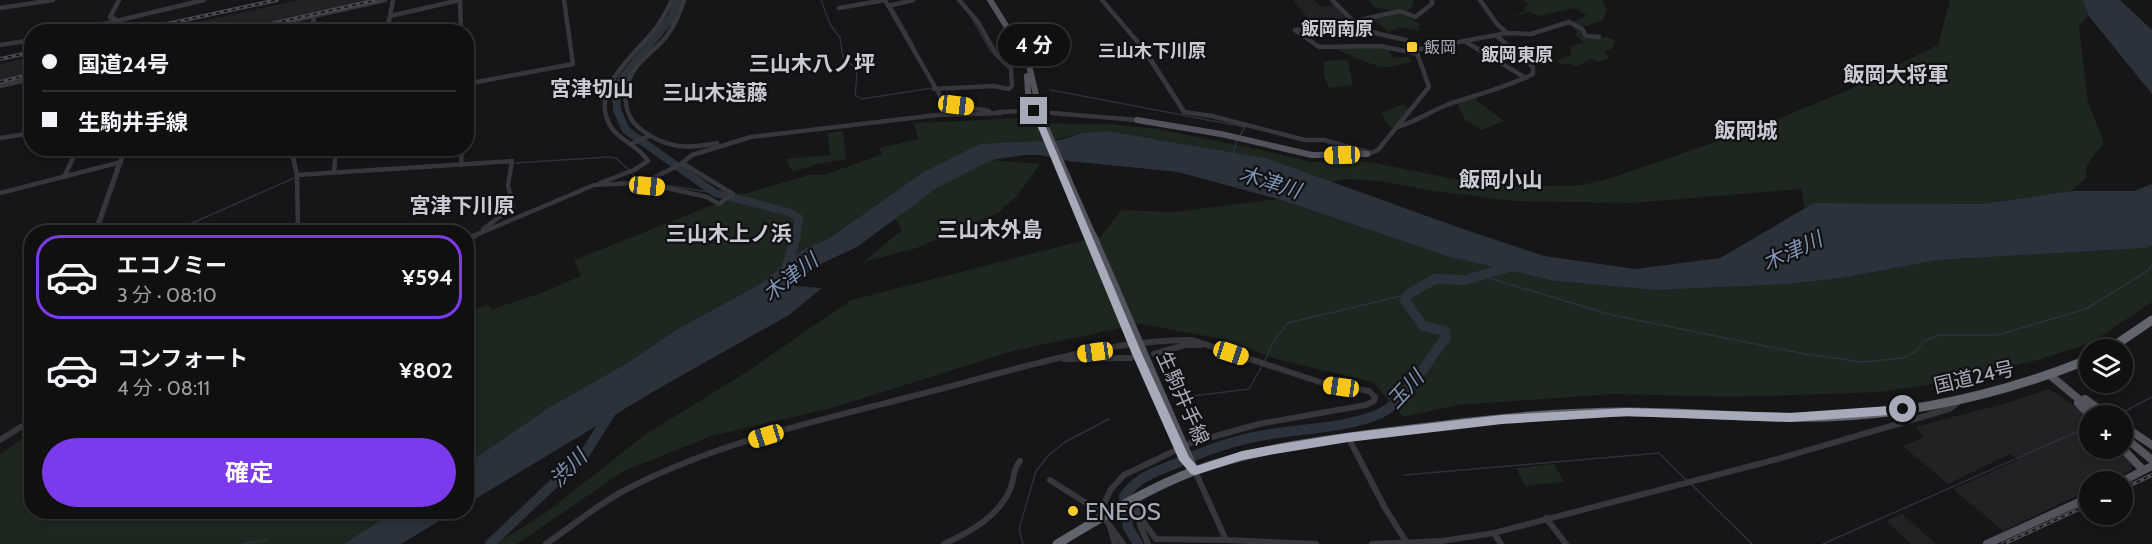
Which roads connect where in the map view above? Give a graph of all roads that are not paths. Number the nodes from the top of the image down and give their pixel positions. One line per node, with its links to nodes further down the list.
1 (53, 0): 18 (street)
2 (119, 0): 24 (street)
3 (204, 0): 24 (street)
4 (385, 0): 22 (street)
5 (393, 0): 23 (street)
6 (460, 0): 23 (street); 30 (street)
7 (564, 0): 41 (street)
8 (672, 0): 54 (street)
9 (684, 0): 51 (street)
10 (885, 0): 19 (street); 21 (street)
11 (913, 0): 19 (street)
12 (959, 0): 43 (street)
13 (990, 0): 46 (main road, 生駒井手線)
14 (1102, 0): 55 (street)
15 (1332, 0): 25 (street)
16 (1432, 0): 25 (street)
17 (1480, 0): 32 (street)
18 (42, 1): 20 (street)
19 (888, 6): 43 (street)
20 (0, 8)
21 (839, 8)
22 (315, 16): 27 (street); 28 (street)
23 (390, 16): 29 (street)
24 (122, 19): 26 (street)
25 (1351, 22): 31 (street)
26 (102, 24)
27 (279, 24)
28 (314, 24)
29 (388, 24)
30 (460, 24)
31 (1362, 30): 38 (street); 38 (street)
32 (1507, 33): 33 (street); 34 (street)
33 (1497, 36): 36 (street); 39 (street)
34 (1599, 37)
35 (24, 41): 37 (street)
36 (1466, 42): 38 (street); 39 (street)
37 (0, 45)
38 (1415, 51): 49 (street)
39 (1526, 78): 49 (street)
40 (24, 81): 42 (street)
41 (474, 83)
42 (0, 86)
43 (934, 88): 44 (street)
44 (978, 109): 45 (street); 47 (street)
45 (1001, 112): 46 (street); 47 (street)
46 (1038, 114): 48 (street); 76 (main road, 生駒井手線)
47 (937, 115): 53 (street)
48 (1137, 120): 55 (main road)
49 (1397, 127): 55 (street)
50 (24, 134): 52 (street)
51 (647, 136): 53 (street); 54 (street)
52 (0, 138)
53 (730, 142): 62 (street)
54 (633, 144): 67 (street)
55 (1369, 153)
56 (74, 156): 66 (street)
57 (123, 156): 61 (street)
58 (292, 156): 65 (street)
59 (335, 156): 64 (street)
60 (462, 156): 63 (street)
61 (121, 162): 66 (street); 70 (street)
62 (682, 163): 68 (street); 68 (street)
63 (462, 165): 64 (street); 72 (street)
64 (334, 172): 65 (street)
65 (297, 175): 71 (street)
66 (64, 177): 69 (street)
67 (594, 185): 68 (street); 72 (street)
68 (647, 186)
69 (0, 194)
70 (98, 225)
71 (298, 225)
72 (480, 233): 73 (street)
73 (474, 236)
74 (2152, 320): 75 (highway)
75 (2126, 339)
76 (1136, 343): 77 (street); 79 (street); 94 (main road, 生駒井手線)
77 (1206, 344): 78 (street); 94 (street)
78 (1154, 354)
79 (1056, 358): 80 (street); 112 (street)
80 (1131, 358)
81 (2079, 364): 82 (highway, 国道24号)
82 (2051, 376): 83 (main road); 84 (highway, 国道24号)
83 (2070, 391): 85 (main road); 86 (main road); 87 (main road)
84 (1959, 401): 90 (highway, 国道24号); 104 (street)
85 (2081, 405)
86 (2086, 405)
87 (2092, 405)
88 (24, 425): 91 (street)
89 (2133, 433): 93 (main road)
90 (1348, 437): 98 (highway, 国道24号); 110 (street)
91 (0, 440)
92 (2133, 446): 97 (main road)
93 (2152, 446)
94 (1183, 448): 98 (main road, 生駒井手線); 105 (street)
95 (2133, 454): 97 (main road)
96 (1020, 461): 113 (street)
97 (2149, 463): 99 (main road)
98 (1195, 471): 101 (highway, 国道24号); 107 (street)
99 (2133, 474)
100 (1050, 480): 105 (street)
101 (1134, 502): 103 (street); 105 (highway, 国道24号)
102 (2079, 502): 122 (main road)
103 (1139, 516): 108 (street); 117 (street)
104 (1546, 518): 106 (street); 121 (street)
105 (1105, 519): 114 (highway, 国道24号); 115 (street); 116 (street)
106 (1494, 533): 111 (street); 120 (street)
107 (1226, 540): 108 (street); 109 (street)
108 (1206, 542)
109 (1274, 543): 118 (street)
110 (1407, 543): 111 (street); 119 (street)
111 (1421, 543)
112 (546, 544)
113 (944, 544)
114 (1057, 544)
115 (1115, 544)
116 (1123, 544)
117 (1148, 544)
118 (1316, 544)
119 (1372, 544)
120 (1501, 544)
121 (1566, 544)
122 (1987, 544)

